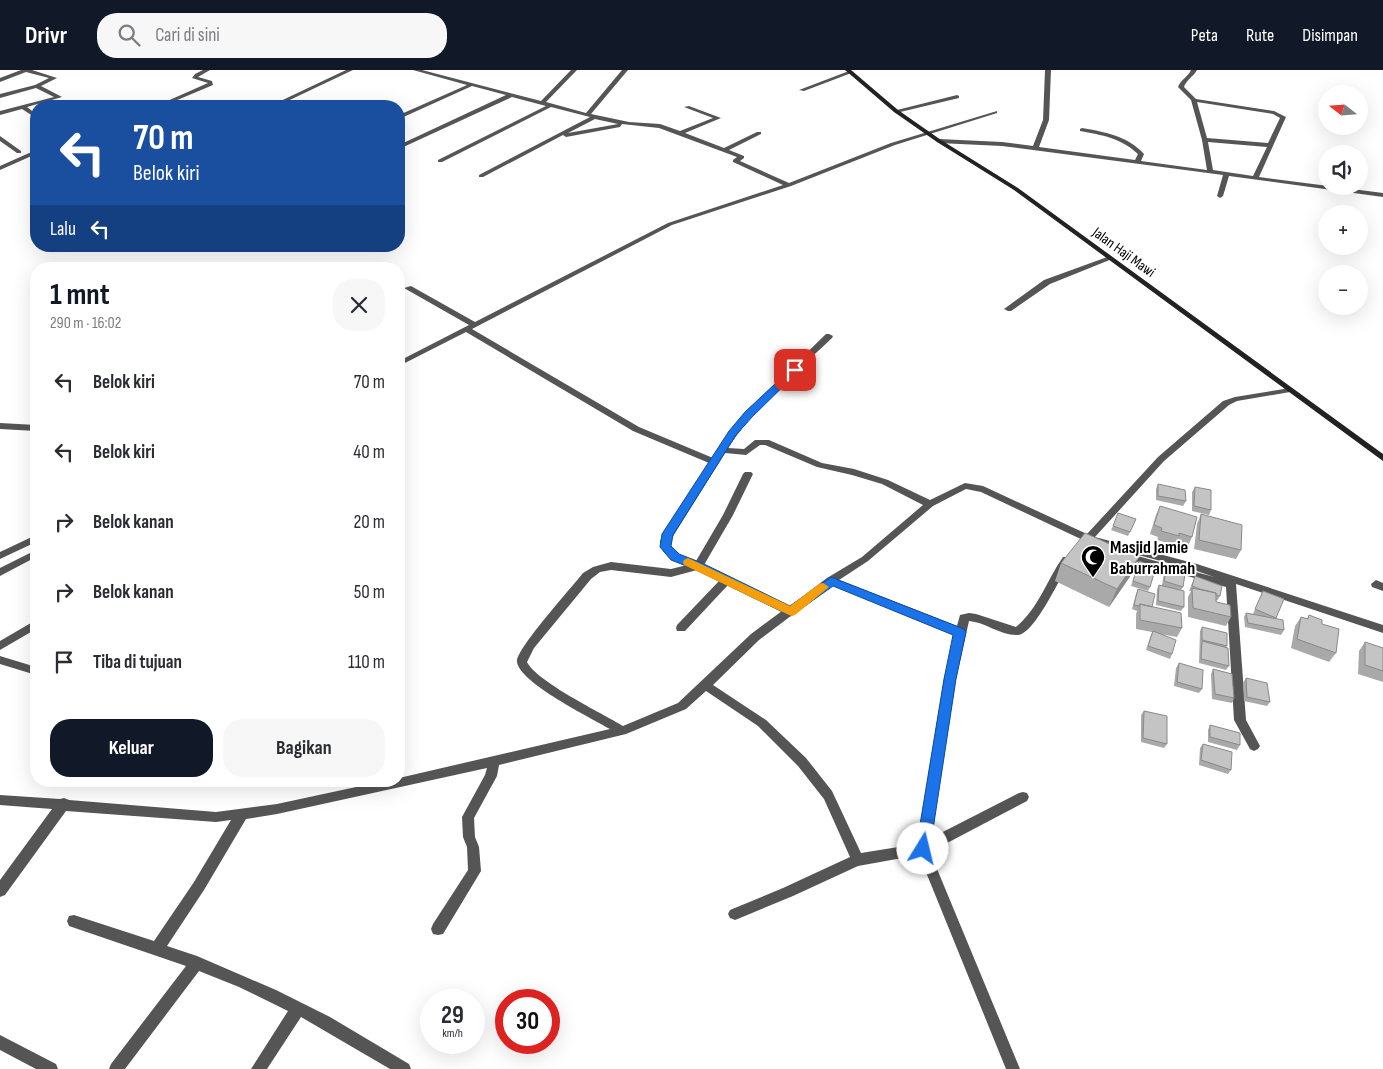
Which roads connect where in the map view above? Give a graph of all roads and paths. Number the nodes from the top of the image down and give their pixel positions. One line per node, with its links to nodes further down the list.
1 (26, 70): 10 (street); 12 (street)
2 (207, 70): 18 (street)
3 (350, 70): 19 (street)
4 (416, 70): 11 (street)
5 (574, 70): 21 (street)
6 (626, 70): 31 (street)
7 (1048, 70): 45 (street)
8 (1194, 70): 20 (street)
9 (849, 71): 13 (street); 26 (street, Jalan Haji Mawi)
10 (0, 80)
11 (471, 84): 14 (street); 30 (street)
12 (37, 86): 15 (street); 17 (street)
13 (802, 90)
14 (510, 95): 21 (street); 43 (street)
15 (0, 96)
16 (957, 97): 26 (street)
17 (48, 100)
18 (172, 100)
19 (286, 100)
20 (1194, 100): 40 (street); 44 (street)
21 (542, 103): 23 (street)
22 (30, 105): 24 (street)
23 (551, 105): 31 (street); 49 (street)
24 (23, 107): 27 (street); 29 (street)
25 (688, 107): 36 (street)
26 (896, 111): 38 (street, Jalan Haji Mawi)
27 (30, 112)
28 (995, 112): 38 (street)
29 (0, 113)
30 (405, 114)
31 (587, 115): 32 (street)
32 (594, 117): 33 (street); 42 (street)
33 (629, 124): 36 (street); 42 (street)
34 (1082, 130): 51 (street)
35 (664, 132): 50 (street)
36 (681, 133): 46 (street)
37 (759, 133): 46 (street)
38 (928, 134): 41 (street, Jalan Haji Mawi); 57 (street)
39 (0, 138): 47 (street)
40 (1205, 140): 44 (street); 53 (street)
41 (939, 141): 45 (street); 60 (street, Jalan Haji Mawi)
42 (544, 143): 55 (street)
43 (405, 144)
44 (1270, 144): 56 (street)
45 (1035, 149): 51 (street)
46 (724, 150): 50 (street)
47 (19, 152)
48 (30, 155): 52 (street)
49 (440, 160)
50 (735, 161): 57 (street)
51 (1137, 163): 53 (street)
52 (0, 168)
53 (1210, 172): 54 (street)
54 (1227, 174): 56 (street); 59 (street)
55 (481, 176)
56 (1255, 178): 58 (street)
57 (789, 185): 63 (street)
58 (1383, 195)
59 (1220, 196)
60 (1110, 258): 62 (street); 69 (street, Jalan Haji Mawi)
61 (408, 288): 63 (street)
62 (1008, 309)
63 (475, 325): 64 (street)
64 (466, 329): 67 (street); 74 (street)
65 (829, 336): 72 (street)
66 (405, 358): 67 (street)
67 (408, 360): 68 (street)
68 (405, 361)
69 (1290, 390): 73 (street, Jalan Haji Mawi); 77 (street)
70 (0, 426): 71 (street)
71 (30, 428)
72 (723, 450): 74 (street); 76 (street)
73 (1383, 458)
74 (714, 462): 81 (street)
75 (748, 474): 81 (street)
76 (930, 504): 77 (street); 84 (street)
77 (1088, 539): 85 (street)
78 (30, 541): 79 (street)
79 (0, 556)
80 (30, 556): 82 (street)
81 (698, 566): 83 (street); 95 (street)
82 (0, 572)
83 (726, 580): 86 (street); 88 (street)
84 (831, 581): 86 (street); 90 (street)
85 (1230, 582): 89 (street); 90 (street); 96 (street)
86 (791, 612): 94 (street)
87 (30, 628): 91 (street)
88 (681, 628)
89 (1383, 629)
90 (960, 632): 104 (street)
91 (0, 646)
92 (0, 660): 93 (street)
93 (30, 669)
94 (705, 685): 95 (street); 105 (street)
95 (622, 731): 97 (street)
96 (1254, 746)
97 (494, 760): 98 (street); 109 (street)
98 (405, 781)
99 (381, 787): 103 (street)
100 (1023, 797): 104 (street)
101 (0, 800): 102 (street)
102 (64, 803): 103 (street); 106 (street)
103 (242, 814): 110 (street)
104 (923, 849): 105 (street); 118 (street)
105 (857, 860): 107 (street)
106 (0, 891)
107 (734, 914)
108 (74, 921): 110 (street)
109 (438, 930)
110 (158, 948): 111 (street)
111 (197, 963): 112 (street); 116 (street)
112 (298, 1008): 114 (street); 117 (street)
113 (0, 1042): 115 (street)
114 (395, 1067)
115 (51, 1069)
116 (116, 1069)
117 (258, 1069)
118 (1013, 1069)

